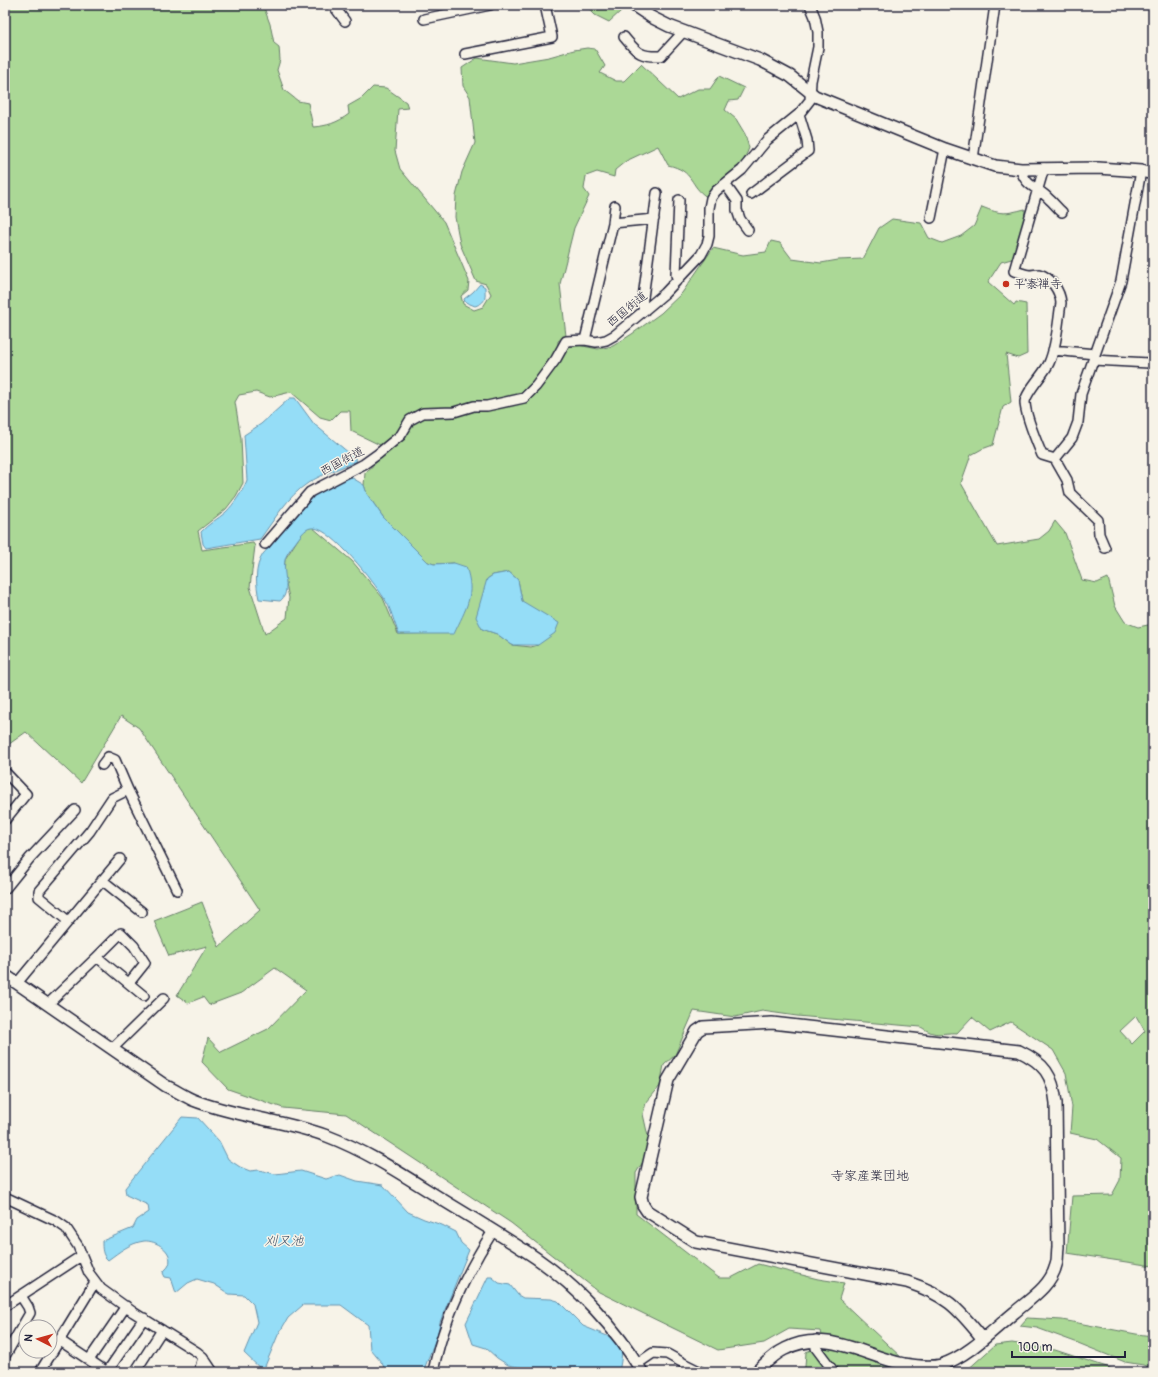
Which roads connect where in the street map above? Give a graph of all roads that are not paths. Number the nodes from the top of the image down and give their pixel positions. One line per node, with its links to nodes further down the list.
1 (333, 5): 9 (street)
2 (490, 5): 7 (street)
3 (545, 5): 12 (street)
4 (633, 5): 10 (street)
5 (810, 5): 13 (street, 西国街道)
6 (995, 5): 16 (street)
7 (470, 7): 8 (street)
8 (424, 19)
9 (345, 21)
10 (684, 32): 11 (street); 13 (street)
11 (624, 37)
12 (464, 54)
13 (811, 93): 14 (street, 西国街道); 15 (street)
14 (799, 114): 21 (street, 西国街道); 24 (street)
15 (945, 148): 16 (street); 28 (street)
16 (973, 159): 18 (street)
17 (1044, 168): 18 (street); 19 (street); 22 (street)
18 (1021, 169): 22 (street)
19 (1141, 171): 20 (street); 36 (street)
20 (1153, 174)
21 (724, 184): 31 (street); 32 (street, 西国街道)
22 (1038, 191): 27 (street); 35 (street)
23 (657, 193): 29 (street)
24 (751, 194)
25 (679, 200): 32 (street)
26 (615, 206): 30 (street)
27 (1062, 212)
28 (931, 218)
29 (654, 219): 30 (street); 33 (street)
30 (613, 223): 34 (street)
31 (748, 230)
32 (678, 280): 33 (street, 西国街道)
33 (645, 310): 34 (street, 西国街道)
34 (585, 340): 39 (street, 西国街道)
35 (1053, 350): 36 (street); 38 (street)
36 (1094, 357): 37 (street); 38 (street)
37 (1153, 361)
38 (1055, 459): 40 (street)
39 (265, 544)
40 (1105, 548)
41 (102, 765): 43 (street)
42 (5, 772): 45 (street)
43 (128, 790): 49 (street); 51 (street)
44 (75, 810): 48 (street)
45 (5, 820)
46 (120, 859): 47 (street)
47 (102, 880): 50 (street); 51 (street)
48 (5, 889)
49 (177, 890)
50 (142, 912)
51 (68, 921): 54 (street)
52 (97, 957): 55 (street); 55 (street); 58 (street)
53 (5, 975): 54 (street)
54 (18, 982): 58 (street)
55 (129, 984): 56 (street)
56 (144, 996)
57 (164, 998): 59 (street)
58 (48, 1004): 59 (street)
59 (112, 1049): 61 (street)
60 (5, 1197): 62 (street)
61 (493, 1231): 75 (street); 80 (street)
62 (81, 1256): 63 (street); 64 (street)
63 (95, 1282): 66 (street); 70 (street)
64 (21, 1296): 65 (street); 72 (street)
65 (5, 1306)
66 (126, 1306): 67 (street); 74 (street)
67 (144, 1318): 68 (street); 74 (street)
68 (162, 1330): 73 (street); 77 (street)
69 (982, 1338): 69 (street); 71 (street)
70 (59, 1340): 74 (street); 76 (street)
71 (816, 1340): 82 (street); 83 (street)
72 (5, 1356)
73 (203, 1357): 78 (street); 79 (street)
74 (89, 1360)
75 (640, 1368): 81 (street)
76 (40, 1372)
77 (135, 1372)
78 (199, 1372)
79 (213, 1372)
80 (433, 1372)
81 (701, 1372)
82 (756, 1372)
83 (834, 1372)

